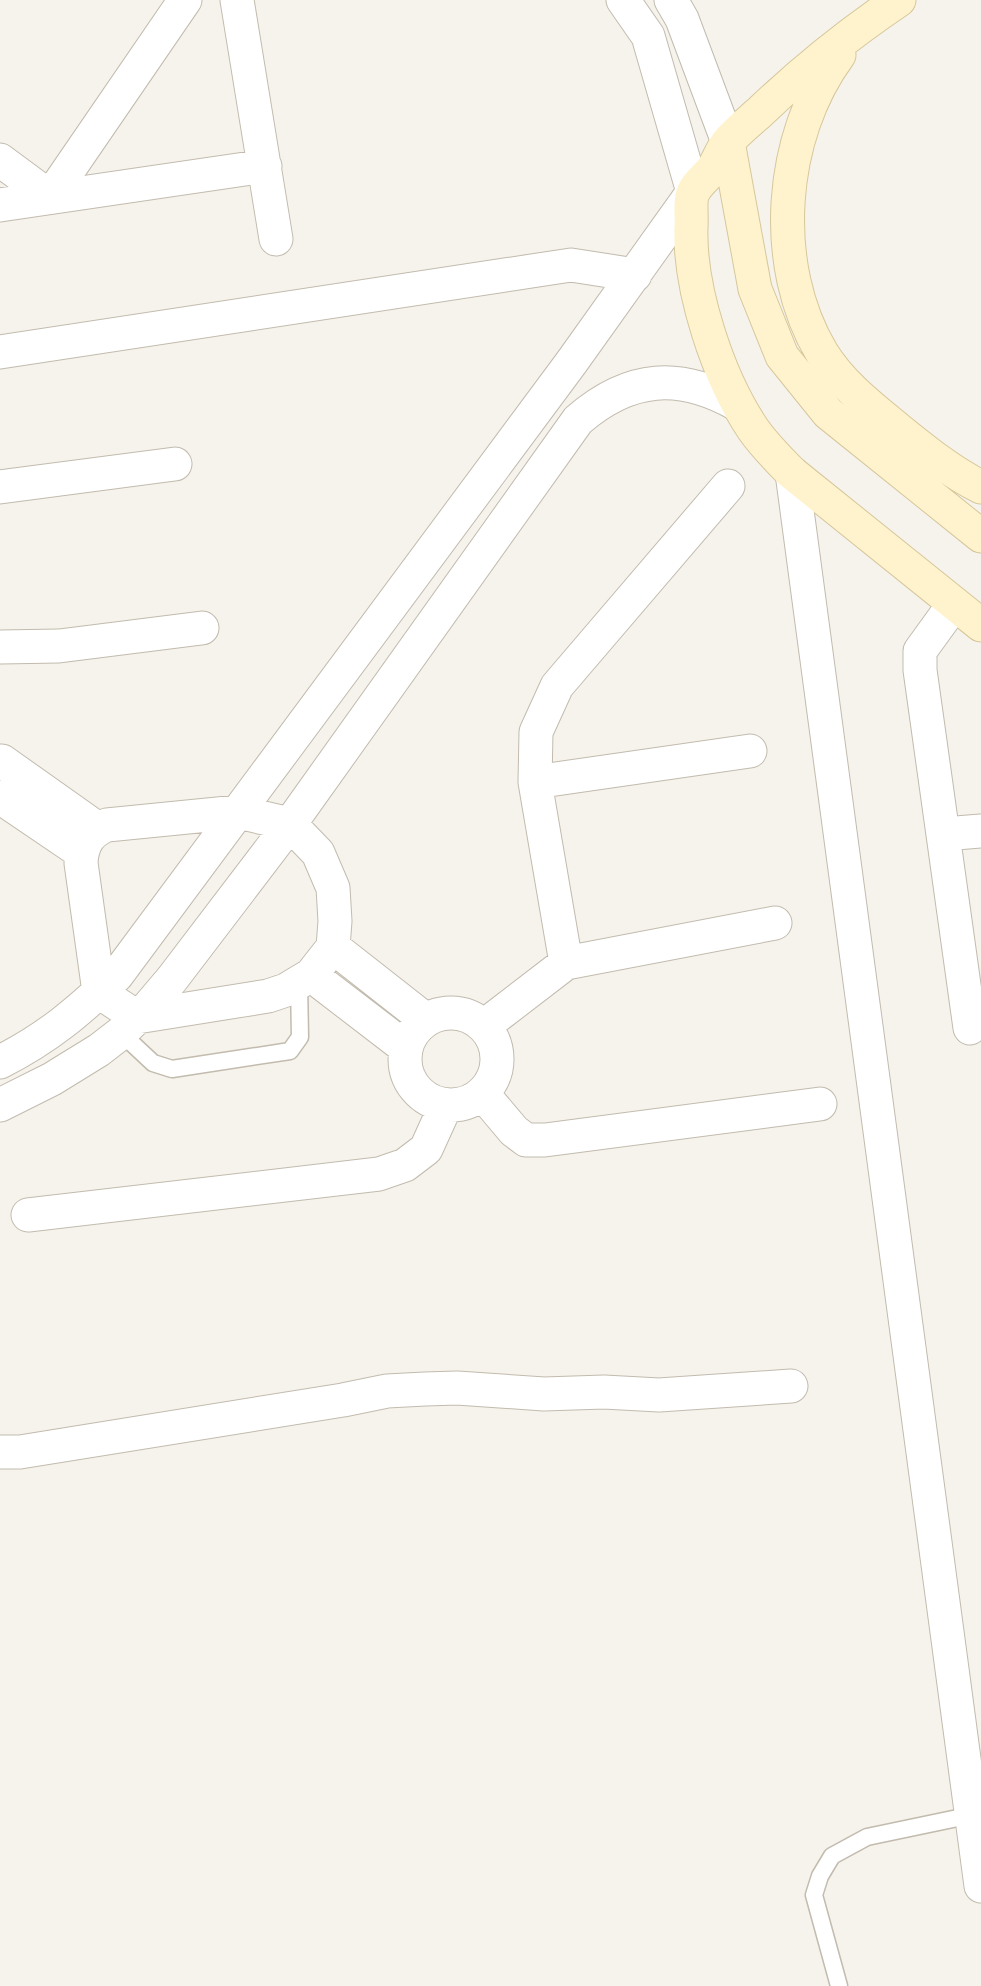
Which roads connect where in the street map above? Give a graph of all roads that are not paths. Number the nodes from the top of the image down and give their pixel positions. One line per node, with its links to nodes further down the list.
1 (185, 0): 12 (street)
2 (237, 0): 10 (street)
3 (623, 0): 7 (street)
4 (899, 0): 6 (street)
5 (676, 10): 7 (street); 8 (street)
6 (867, 21): 8 (street); 24 (street)
7 (648, 36): 11 (street)
8 (728, 142): 11 (street); 25 (street)
9 (0, 160): 12 (street)
10 (265, 166): 12 (street); 14 (street)
11 (693, 192): 15 (street); 19 (street)
12 (50, 197): 13 (street)
13 (0, 206)
14 (276, 239)
15 (635, 275): 16 (street); 17 (street)
16 (0, 352)
17 (571, 363): 18 (street); 34 (street)
18 (612, 395): 19 (street); 35 (street)
19 (738, 405): 21 (street)
20 (175, 464): 23 (street)
21 (792, 473): 26 (street); 58 (street)
22 (728, 486): 32 (street)
23 (0, 487)
24 (981, 487)
25 (981, 536)
26 (954, 604): 27 (street); 37 (street)
27 (981, 625)
28 (202, 628): 29 (street)
29 (0, 647)
30 (750, 751): 32 (street)
31 (1, 755): 38 (street)
32 (535, 782): 41 (street)
33 (0, 796): 38 (street)
34 (238, 812): 35 (street); 38 (street); 44 (street)
35 (290, 824): 40 (street); 46 (street)
36 (981, 831): 37 (street)
37 (944, 834): 42 (street)
38 (90, 841): 44 (street)
39 (775, 923): 41 (street)
40 (333, 947): 43 (street); 45 (street)
41 (566, 963): 47 (street)
42 (972, 973): 48 (street)
43 (305, 979): 46 (street); 46 (lane); 49 (street)
44 (99, 992): 46 (street); 50 (street)
45 (426, 1020): 47 (street); 49 (street)
46 (129, 1025): 53 (street)
47 (484, 1026): 51 (street)
48 (970, 1028)
49 (406, 1048): 54 (street)
50 (0, 1062)
51 (482, 1093): 52 (street); 54 (street)
52 (820, 1104)
53 (0, 1105)
54 (446, 1105): 55 (street)
55 (28, 1215)
56 (790, 1386): 57 (street)
57 (0, 1452)
58 (972, 1815): 59 (street); 60 (lane)
59 (981, 1886)
60 (839, 1986)

